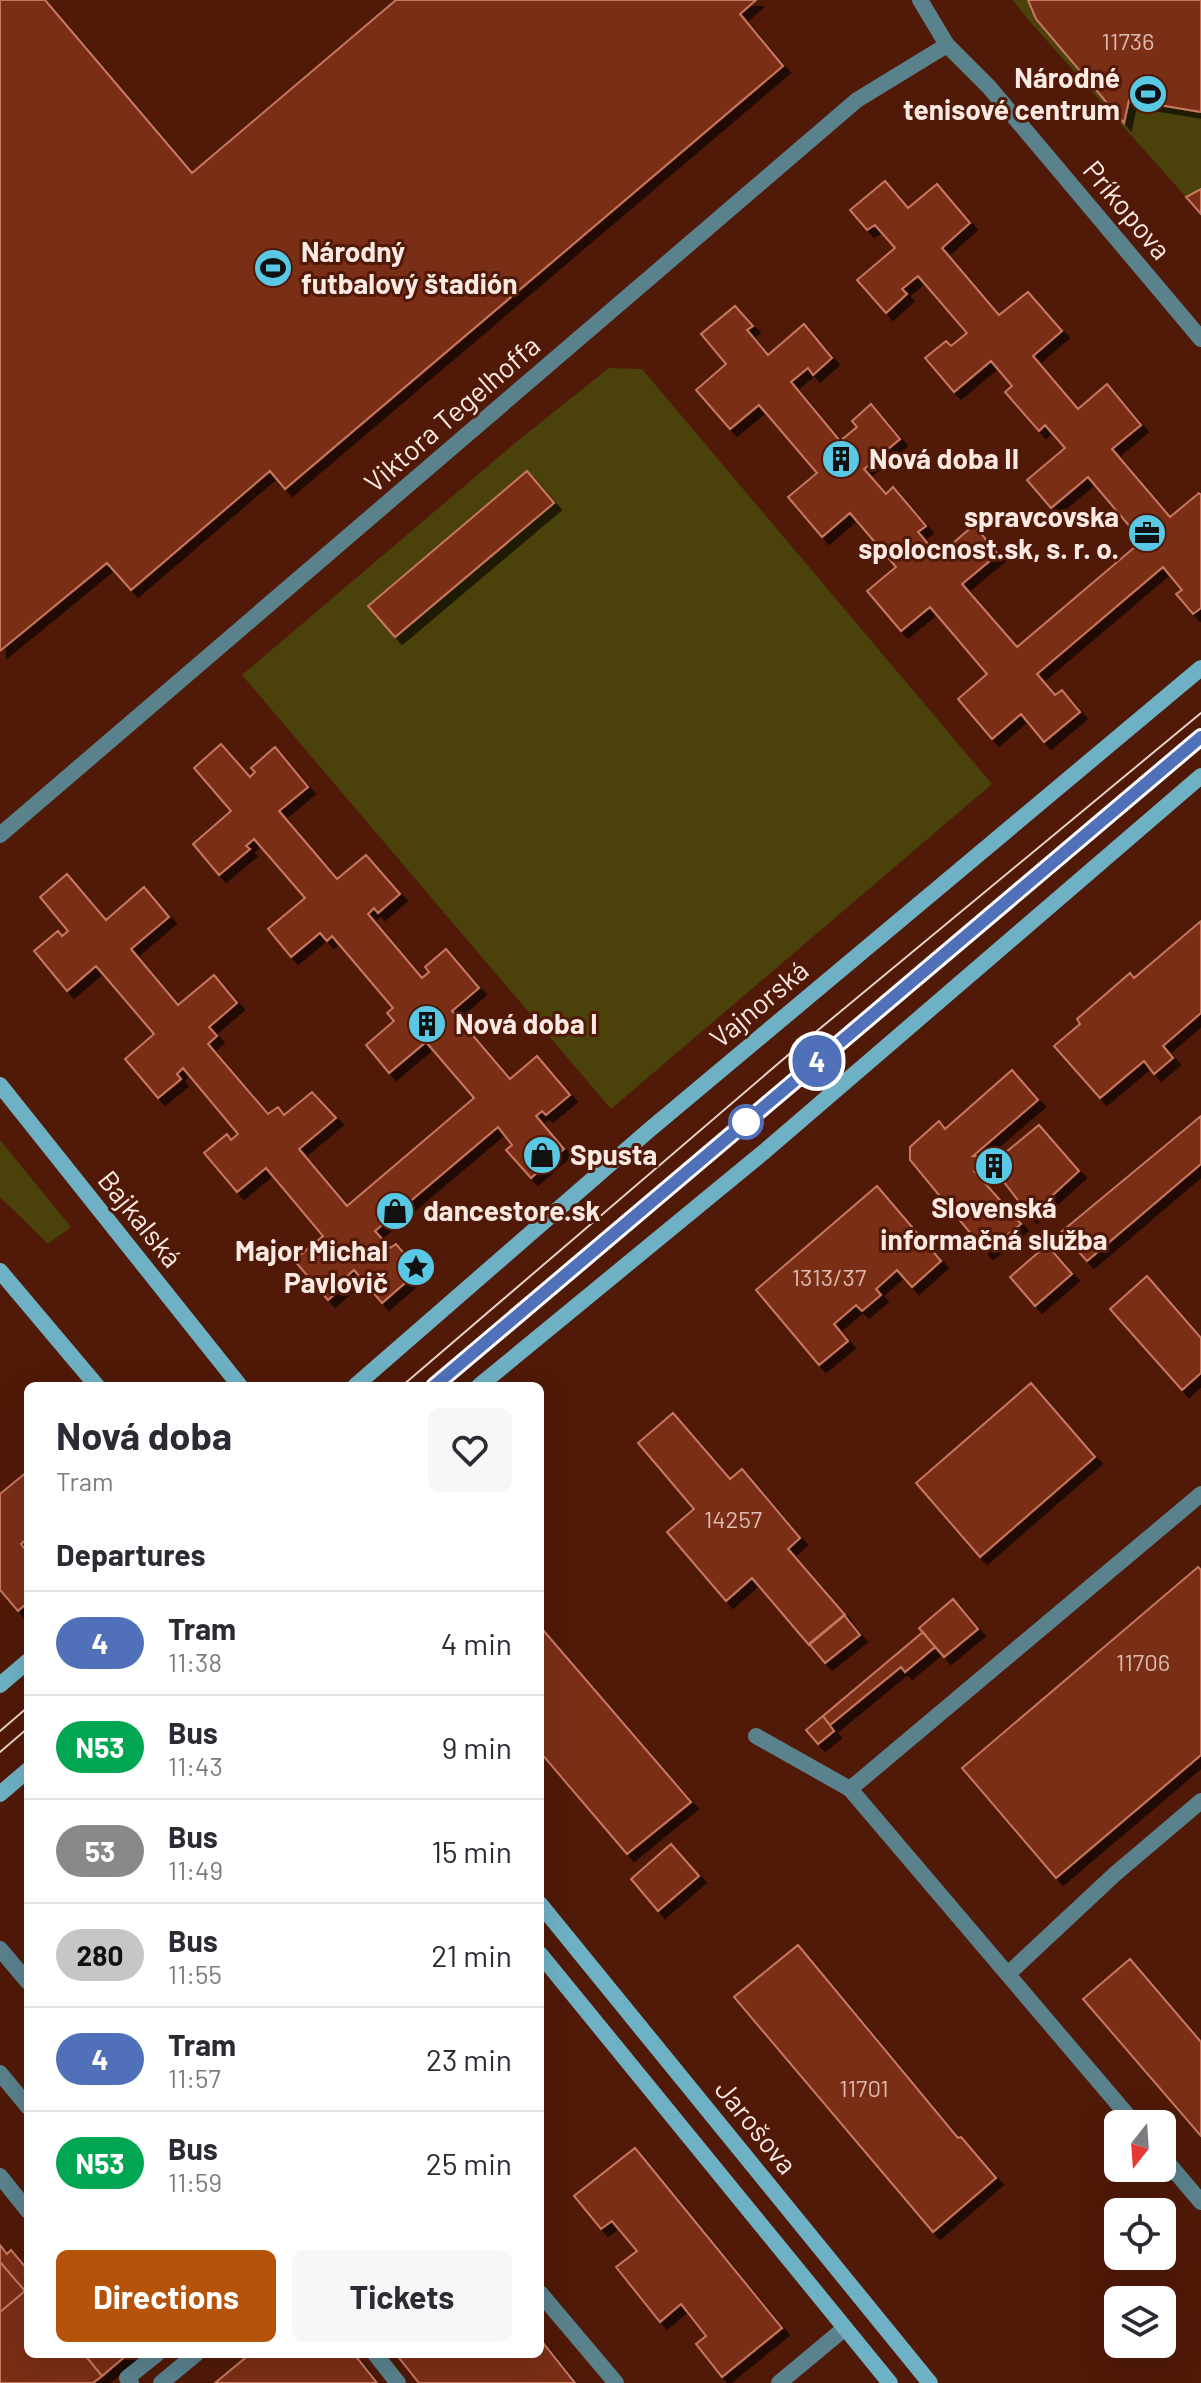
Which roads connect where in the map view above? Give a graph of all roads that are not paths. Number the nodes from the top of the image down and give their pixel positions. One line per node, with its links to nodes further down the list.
1 (920, 0): 2 (street, Príkopova)
2 (947, 45): 3 (street, Príkopova); 6 (street, Viktora Tegelhoffa)
3 (1201, 339)
4 (1201, 668): 11 (main road, Vajnorská)
5 (1201, 776): 12 (main road)
6 (0, 835)
7 (0, 1085): 10 (main road, Bajkalská)
8 (0, 1271): 9 (main road)
9 (94, 1382)
10 (237, 1382)
11 (360, 1382)
12 (484, 1382)
13 (1201, 1494): 18 (street)
14 (24, 1664): 15 (main road)
15 (0, 1685)
16 (756, 1736): 18 (street)
17 (24, 1773): 19 (main road)
18 (850, 1789): 24 (street)
19 (0, 1794)
20 (1201, 1801): 24 (street)
21 (544, 1909): 44 (main road, Jarošova)
22 (0, 1949): 25 (street)
23 (544, 1959): 34 (main road, Jarošova)
24 (1008, 1974): 28 (street)
25 (24, 1977)
26 (0, 2073): 27 (street)
27 (24, 2102)
28 (1123, 2110)
29 (1176, 2173): 31 (street)
30 (0, 2176): 32 (street)
31 (1201, 2202)
32 (24, 2206)
33 (544, 2298): 41 (street)
34 (845, 2328): 42 (street); 43 (main road, Jarošova)
35 (152, 2358): 38 (street)
36 (191, 2358): 39 (street)
37 (378, 2358): 40 (street)
38 (126, 2381)
39 (161, 2383)
40 (398, 2383)
41 (616, 2383)
42 (779, 2383)
43 (890, 2383)
44 (930, 2383)

